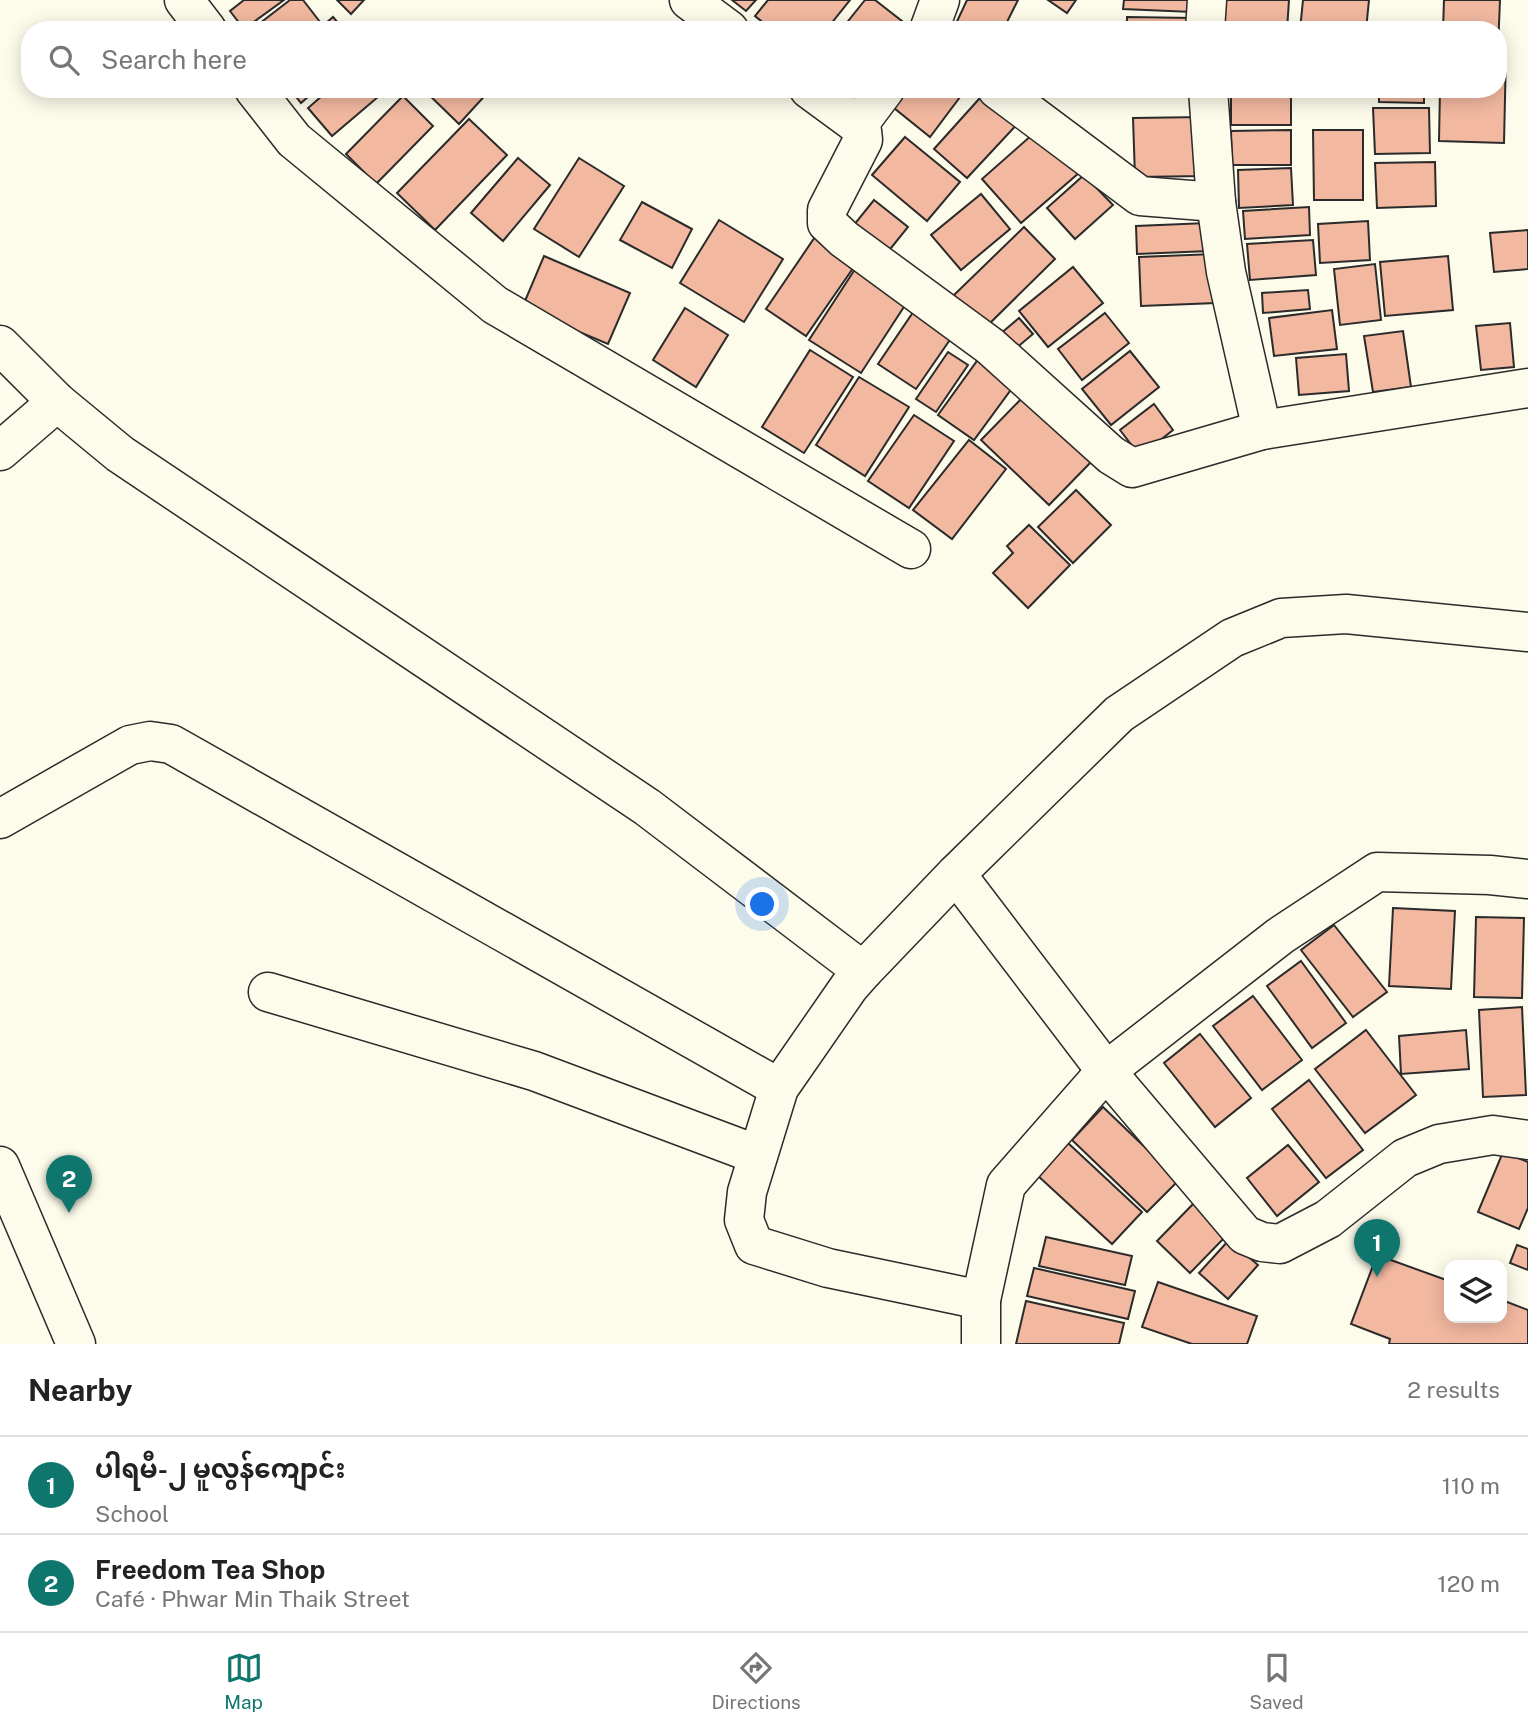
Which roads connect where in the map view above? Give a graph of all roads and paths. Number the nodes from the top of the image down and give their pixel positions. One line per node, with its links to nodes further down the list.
1 (184, 0): 5 (street)
2 (689, 0): 6 (street)
3 (940, 0): 7 (street)
4 (1207, 0): 8 (street)
5 (200, 21)
6 (717, 21)
7 (932, 21)
8 (1206, 21)
9 (261, 98): 21 (street)
10 (821, 98): 14 (street)
11 (878, 98): 14 (street)
12 (1010, 98): 15 (street)
13 (1209, 98): 15 (street)
14 (858, 125): 19 (street)
15 (1216, 202): 19 (street)
16 (0, 345): 18 (street)
17 (1528, 388): 19 (street)
18 (57, 402): 20 (street); 26 (street)
19 (1262, 430)
20 (0, 451)
21 (911, 549)
22 (1528, 632): 24 (street)
23 (0, 819): 29 (street)
24 (956, 874): 26 (street); 28 (street)
25 (1528, 879): 28 (street)
26 (863, 971): 29 (street)
27 (268, 992): 31 (street)
28 (1106, 1071): 30 (street); 33 (street)
29 (779, 1088): 31 (street)
30 (1528, 1140)
31 (758, 1155): 33 (street)
32 (0, 1166): 34 (street)
33 (981, 1300): 35 (street)
34 (76, 1344)
35 (981, 1344)

